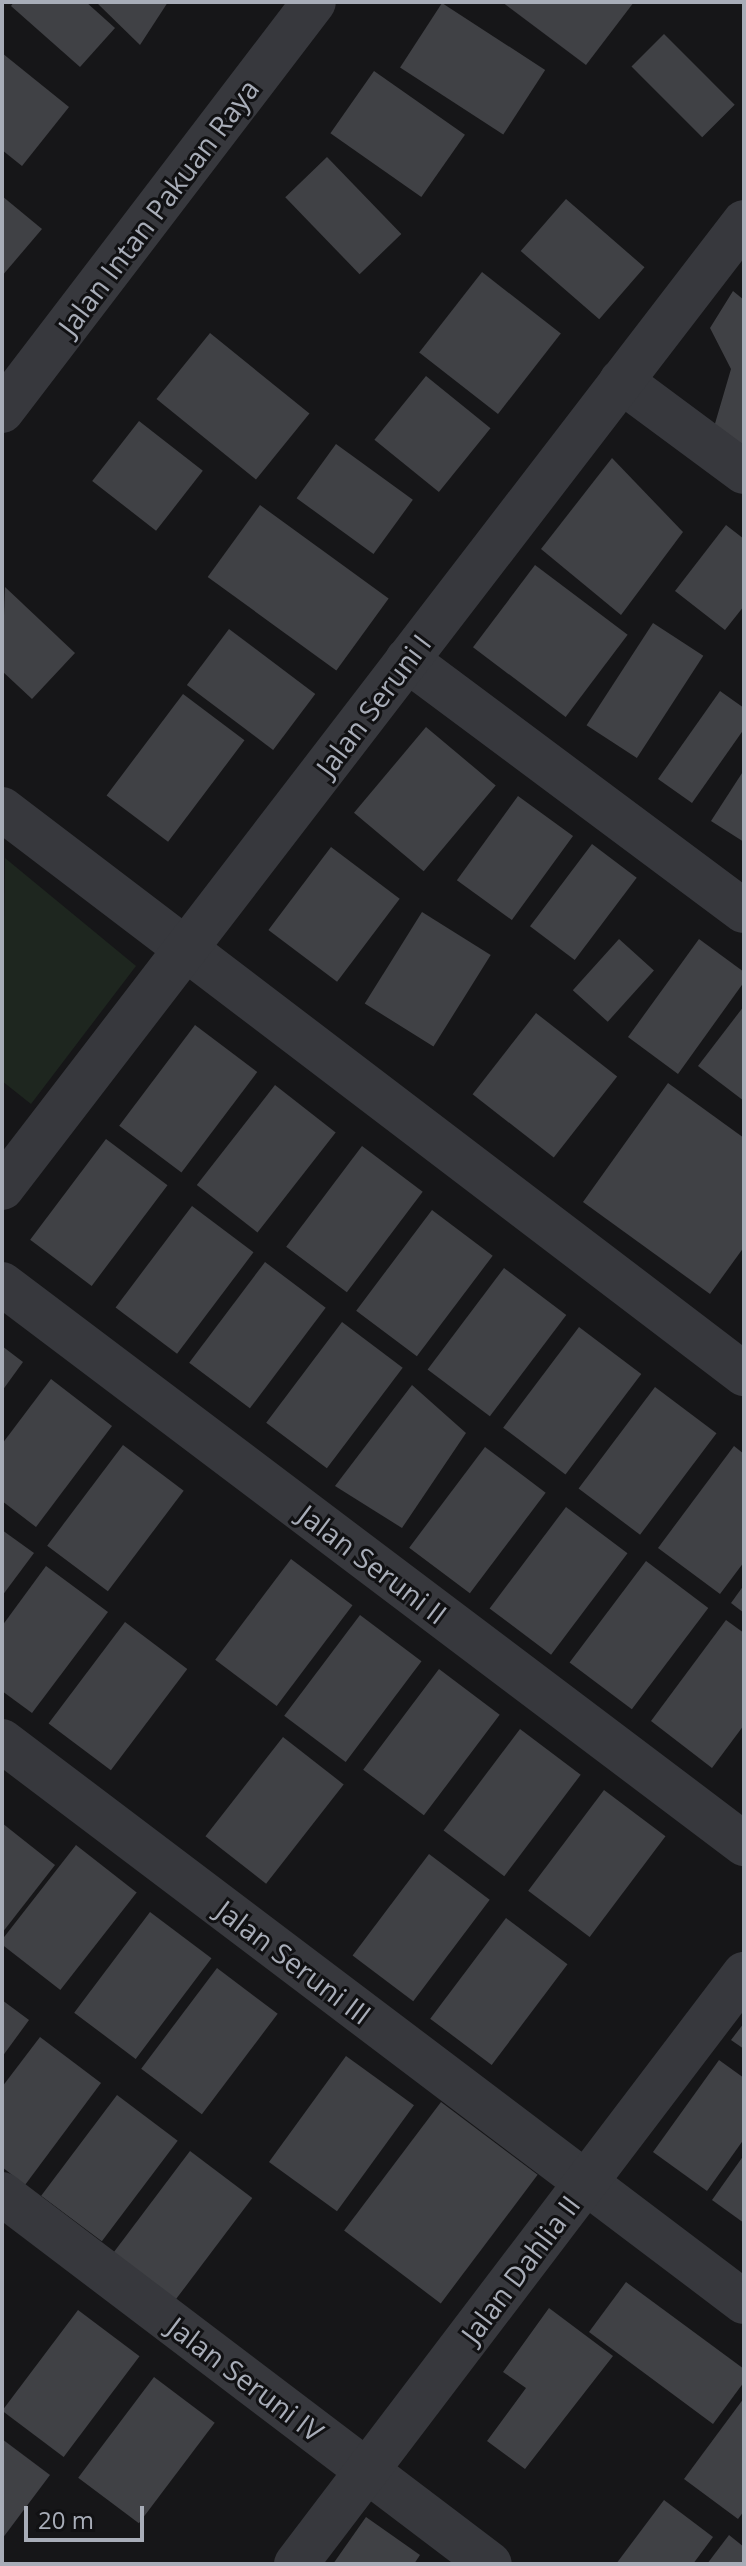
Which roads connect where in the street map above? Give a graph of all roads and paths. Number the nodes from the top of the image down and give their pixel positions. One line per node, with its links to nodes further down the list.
1 (314, 2): 4 (street, Jalan Intan Pakuan Raya)
2 (744, 222): 3 (street, Jalan Seruni I)
3 (621, 381): 5 (street); 6 (street, Jalan Seruni I)
4 (2, 411)
5 (744, 472)
6 (407, 660): 8 (street); 9 (street, Jalan Seruni I)
7 (2, 809): 9 (street)
8 (744, 911)
9 (186, 949): 10 (street, Jalan Seruni I); 12 (street)
10 (2, 1188)
11 (2, 1284): 14 (street, Jalan Seruni II)
12 (744, 1374)
13 (2, 1741): 16 (street, Jalan Seruni III)
14 (744, 1844)
15 (744, 1974): 16 (street, Jalan Dahlia II)
16 (586, 2183): 18 (street, Jalan Seruni III); 19 (street, Jalan Dahlia II)
17 (2, 2194): 19 (street, Jalan Seruni IV)
18 (744, 2302)
19 (367, 2471): 20 (street, Jalan Dahlia II); 21 (street, Jalan Seruni IV)
20 (296, 2564)
21 (490, 2564)

